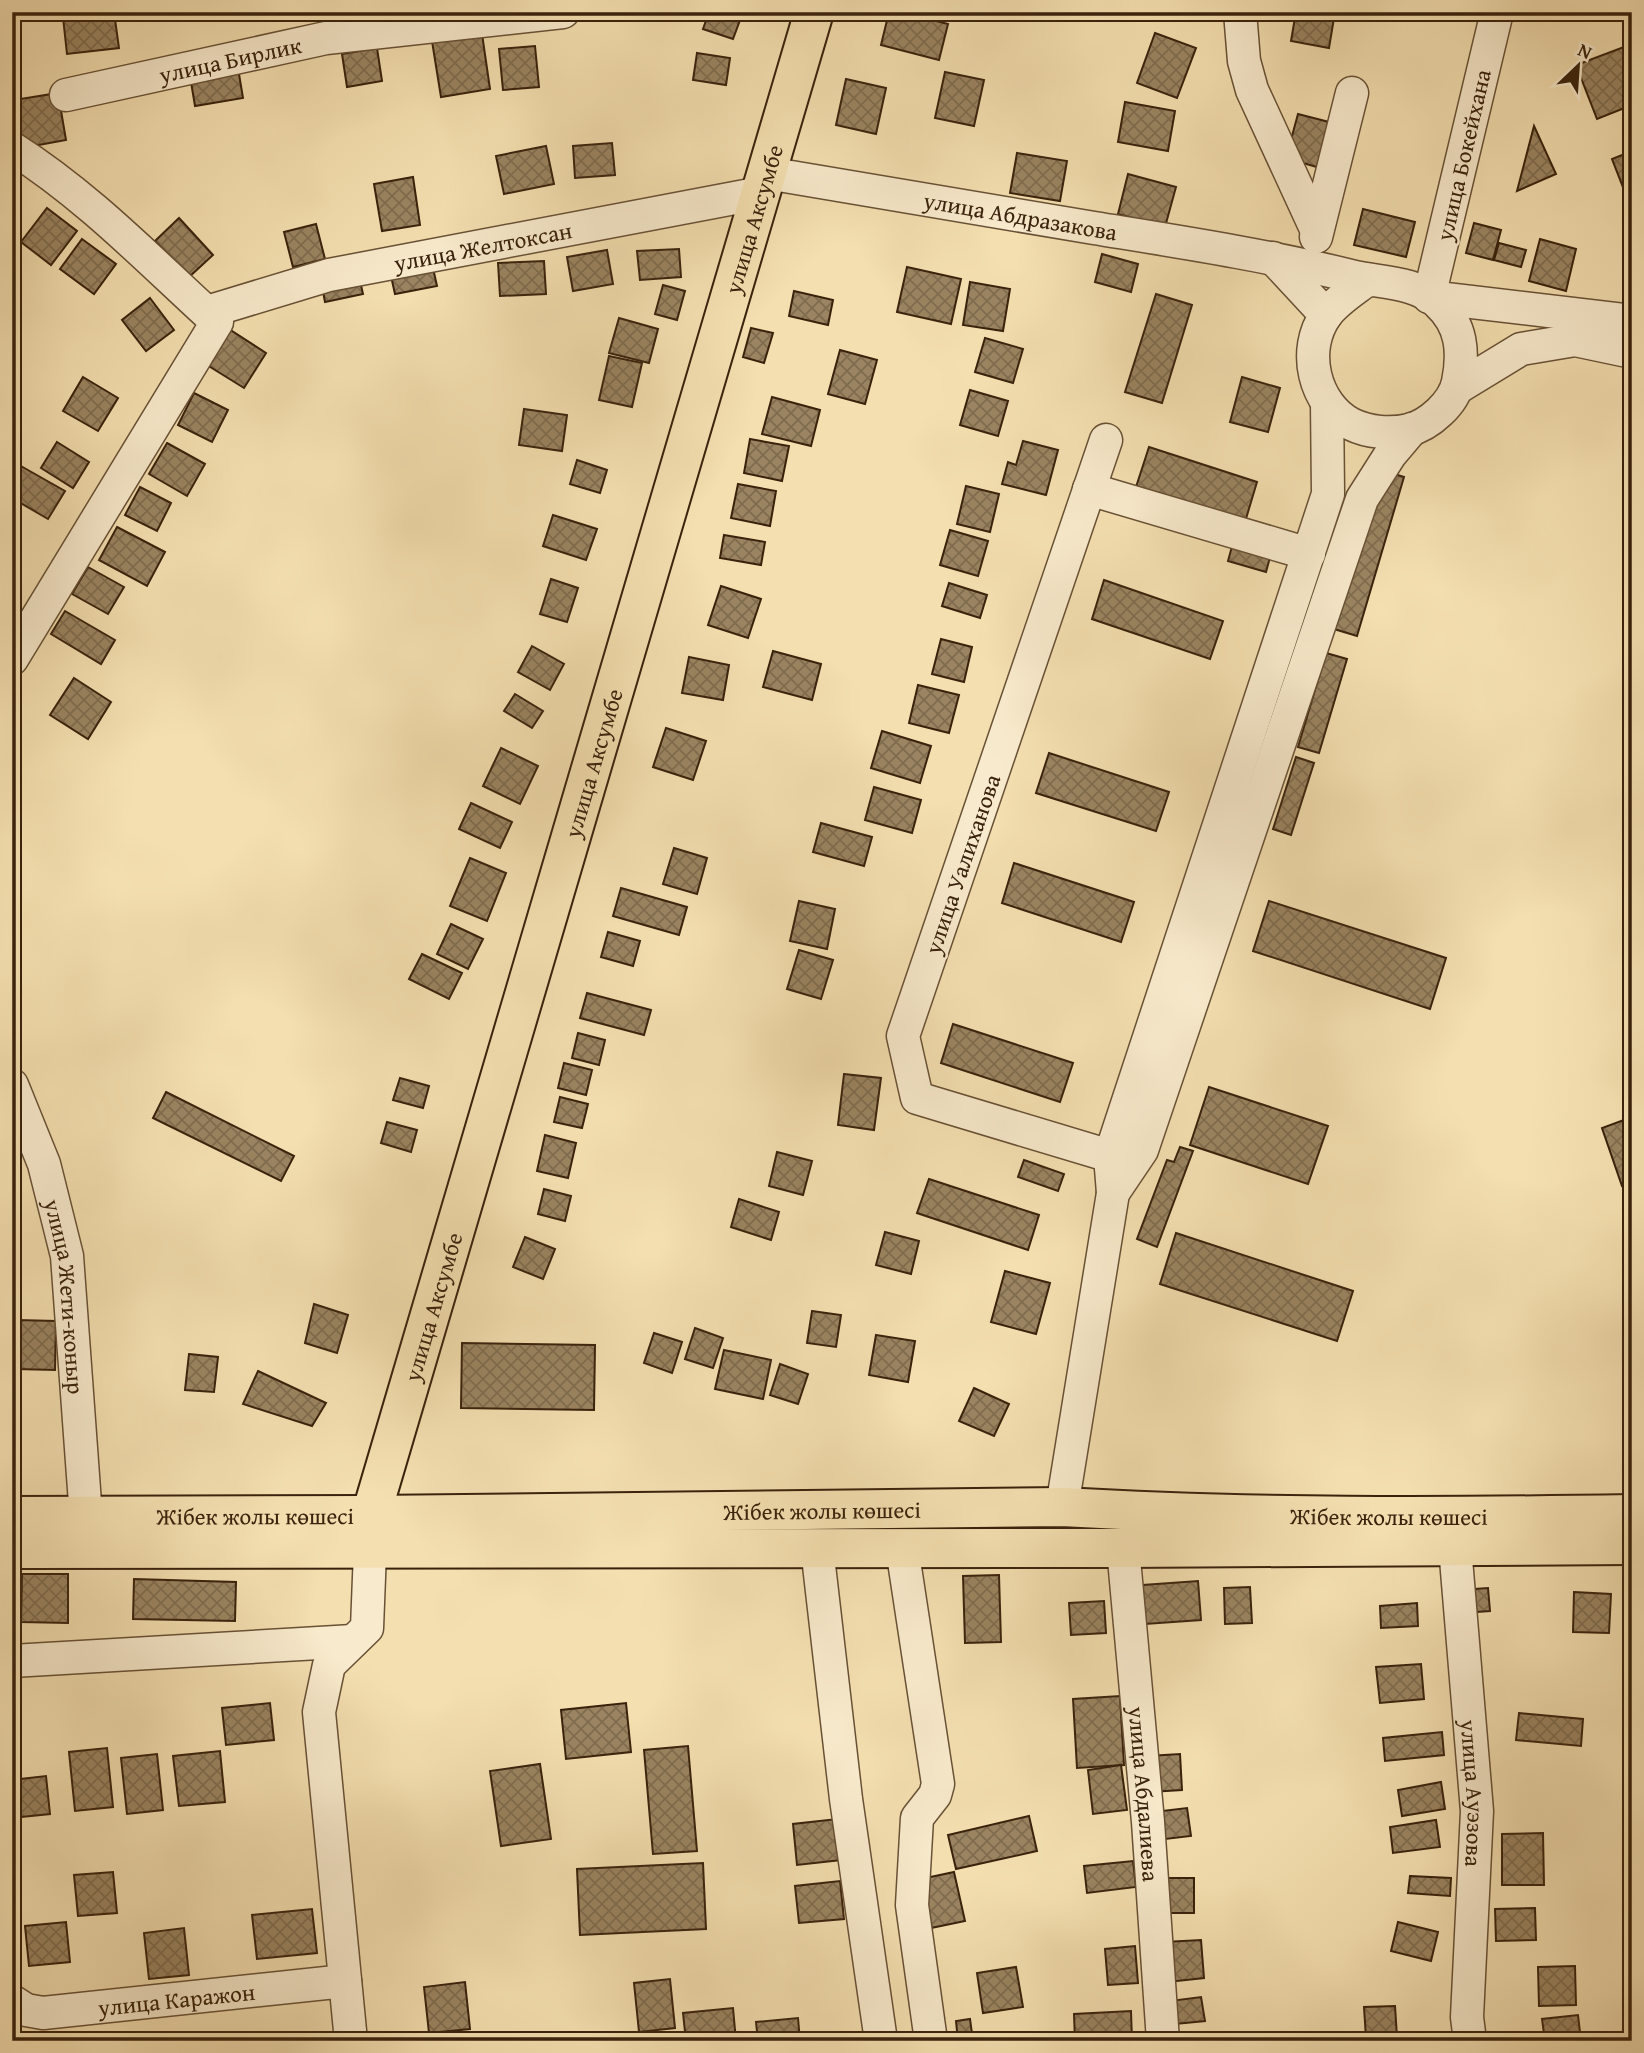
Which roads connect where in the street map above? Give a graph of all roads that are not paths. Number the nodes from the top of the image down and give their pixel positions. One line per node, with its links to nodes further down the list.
1 (563, 12): 5 (street, улица Бирлик)
2 (814, 12): 9 (main road, улица Аксумбе)
3 (1240, 12): 10 (street)
4 (1497, 12): 14 (street, улица Бокейхана)
5 (329, 25): 7 (street, улица Бирлик)
6 (1352, 93): 10 (street)
7 (66, 95)
8 (12, 148): 15 (street)
9 (764, 183): 11 (street, улица Абдразакова); 15 (street, улица Желтоксан); 33 (main road, улица Аксумбе)
10 (1317, 231): 12 (street)
11 (1273, 258): 12 (street, улица Абдразакова); 16 (street)
12 (1309, 266): 13 (street, улица Абдразакова)
13 (1367, 280): 14 (street); 16 (street)
14 (1429, 297): 17 (street); 19 (street)
15 (207, 313): 25 (street)
16 (1326, 315): 20 (street)
17 (1632, 321)
18 (1632, 352): 19 (street)
19 (1457, 388): 21 (street)
20 (1327, 403): 21 (street); 24 (street)
21 (1412, 429): 28 (street)
22 (1106, 440): 23 (street, улица Уалиханова)
23 (1089, 489): 24 (street); 27 (street, улица Уалиханова)
24 (1309, 554): 27 (street)
25 (12, 659)
26 (12, 1085): 32 (street, улица Жети-коныр)
27 (1110, 1156): 28 (street)
28 (1113, 1193): 29 (street)
29 (1062, 1507): 30 (main road, Жібек жолы көшесі); 33 (main road, Жібек жолы көшесі)
30 (1632, 1514)
31 (12, 1516): 32 (main road, Жібек жолы көшесі)
32 (86, 1517): 33 (main road, Жібек жолы көшесі)
33 (370, 1531): 36 (main road, Жібек жолы көшесі); 39 (main road, Жібек жолы көшесі); 40 (street)
34 (1632, 1545): 35 (main road, Жібек жолы көшесі)
35 (1455, 1547): 38 (main road, Жібек жолы көшесі); 48 (street, улица Ауэзова)
36 (817, 1548): 37 (main road, Жібек жолы көшесі); 45 (street)
37 (902, 1548): 38 (main road, Жібек жолы көшесі); 46 (street)
38 (1123, 1548): 47 (street, улица Абдалиева)
39 (12, 1549)
40 (353, 1641): 41 (street); 42 (street)
41 (12, 1661)
42 (345, 1981): 43 (street, улица Каражон); 44 (street)
43 (12, 2001)
44 (351, 2041)
45 (881, 2041)
46 (931, 2041)
47 (1163, 2041)
48 (1470, 2041)

